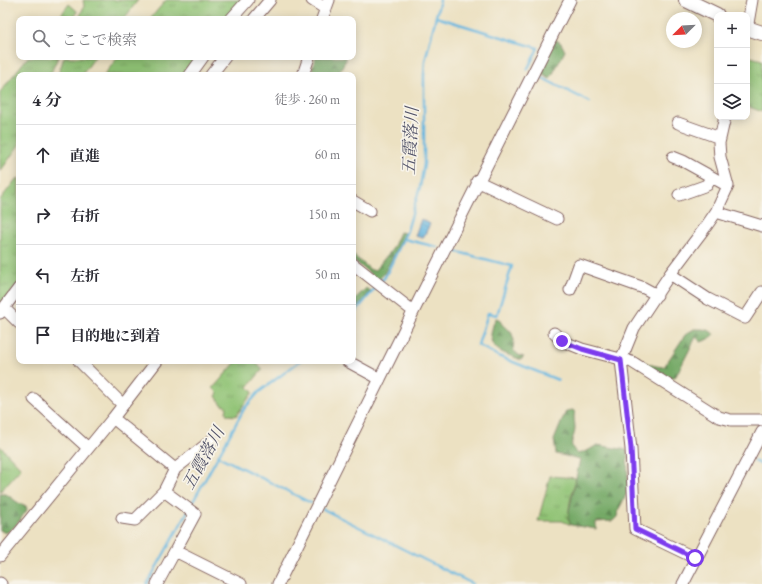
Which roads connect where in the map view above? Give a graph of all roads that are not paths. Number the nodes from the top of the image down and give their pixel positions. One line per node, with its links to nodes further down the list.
1 (248, 0): 10 (street)
2 (270, 0): 11 (street)
3 (312, 0): 7 (street)
4 (570, 0): 25 (street)
5 (686, 0): 9 (main road)
6 (752, 0): 8 (street)
7 (326, 9)
8 (750, 12)
9 (714, 14)
10 (234, 16)
11 (257, 16)
12 (750, 29): 13 (main road)
13 (762, 33)
14 (201, 60): 17 (street)
15 (223, 60): 18 (street)
16 (308, 60): 19 (street)
17 (192, 72)
18 (213, 72)
19 (304, 72)
20 (724, 120): 22 (street)
21 (678, 123): 22 (street)
22 (720, 138): 26 (street)
23 (673, 157): 24 (street)
24 (711, 177): 26 (street); 27 (street)
25 (477, 181): 31 (street); 39 (street)
26 (728, 186): 30 (street)
27 (679, 195)
28 (356, 203): 29 (street)
29 (370, 211)
30 (716, 212): 32 (street); 34 (street)
31 (557, 219)
32 (762, 226)
33 (356, 266): 39 (street)
34 (670, 274): 37 (street); 38 (street)
35 (570, 290): 38 (street)
36 (16, 292): 40 (street)
37 (762, 292)
38 (657, 295): 43 (street)
39 (413, 310): 47 (street)
40 (2, 311): 41 (street)
41 (16, 321)
42 (554, 333): 43 (street)
43 (621, 360): 51 (street); 60 (street)
44 (82, 364): 49 (street)
45 (155, 364): 49 (street)
46 (352, 364): 47 (street)
47 (380, 379): 63 (street)
48 (34, 399): 54 (street)
49 (123, 405): 50 (street)
50 (113, 418): 54 (street); 55 (street)
51 (762, 420)
52 (762, 432): 60 (street)
53 (212, 440): 55 (street)
54 (88, 448): 59 (street)
55 (175, 469): 56 (street)
56 (164, 491): 57 (street); 58 (street)
57 (122, 518)
58 (175, 551): 61 (street); 62 (street)
59 (0, 556)
60 (695, 558): 64 (street)
61 (157, 584)
62 (241, 584)
63 (278, 584)
64 (683, 584)

